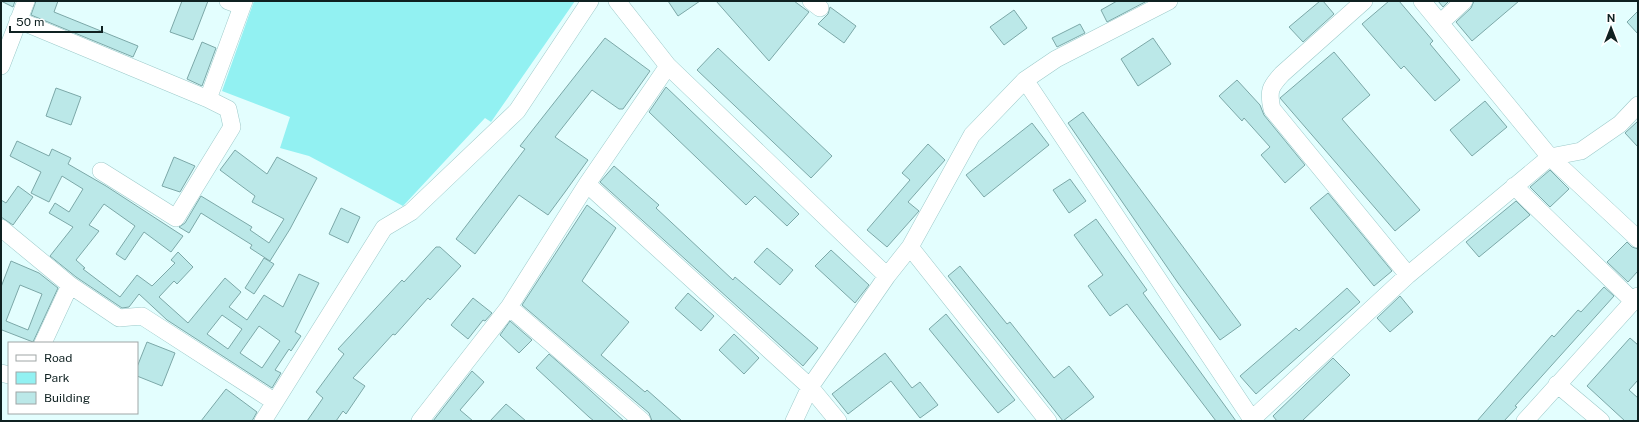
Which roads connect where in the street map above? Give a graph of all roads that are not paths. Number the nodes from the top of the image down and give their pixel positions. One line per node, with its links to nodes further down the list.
1 (26, 1): 9 (street)
2 (590, 1): 31 (street)
3 (617, 1): 12 (street)
4 (1169, 1): 13 (street)
5 (1364, 1): 23 (street)
6 (1422, 1): 10 (street)
7 (1464, 1): 10 (street)
8 (238, 3): 14 (street)
9 (18, 20): 11 (street); 14 (street)
10 (1440, 23): 16 (street)
11 (1, 66)
12 (668, 66): 18 (street); 24 (street)
13 (1024, 80): 22 (street); 32 (street)
14 (208, 99): 17 (street)
15 (1638, 105): 16 (street)
16 (1550, 157): 19 (street); 21 (street)
17 (100, 171)
18 (587, 184): 27 (street); 30 (street)
19 (1514, 186): 23 (street); 26 (street)
20 (1, 228): 25 (street)
21 (1638, 239)
22 (910, 247): 24 (street); 38 (street)
23 (1408, 275): 32 (street)
24 (887, 276): 30 (street)
25 (70, 285): 28 (street); 31 (street)
26 (1635, 299): 29 (street)
27 (509, 307): 34 (street); 35 (street)
28 (44, 342)
29 (1557, 384): 39 (street); 40 (street)
30 (810, 387): 36 (street); 37 (street)
31 (275, 402): 33 (street)
32 (1252, 420)
33 (263, 421)
34 (420, 421)
35 (642, 421)
36 (794, 421)
37 (838, 421)
38 (1048, 421)
39 (1525, 421)
40 (1601, 421)

